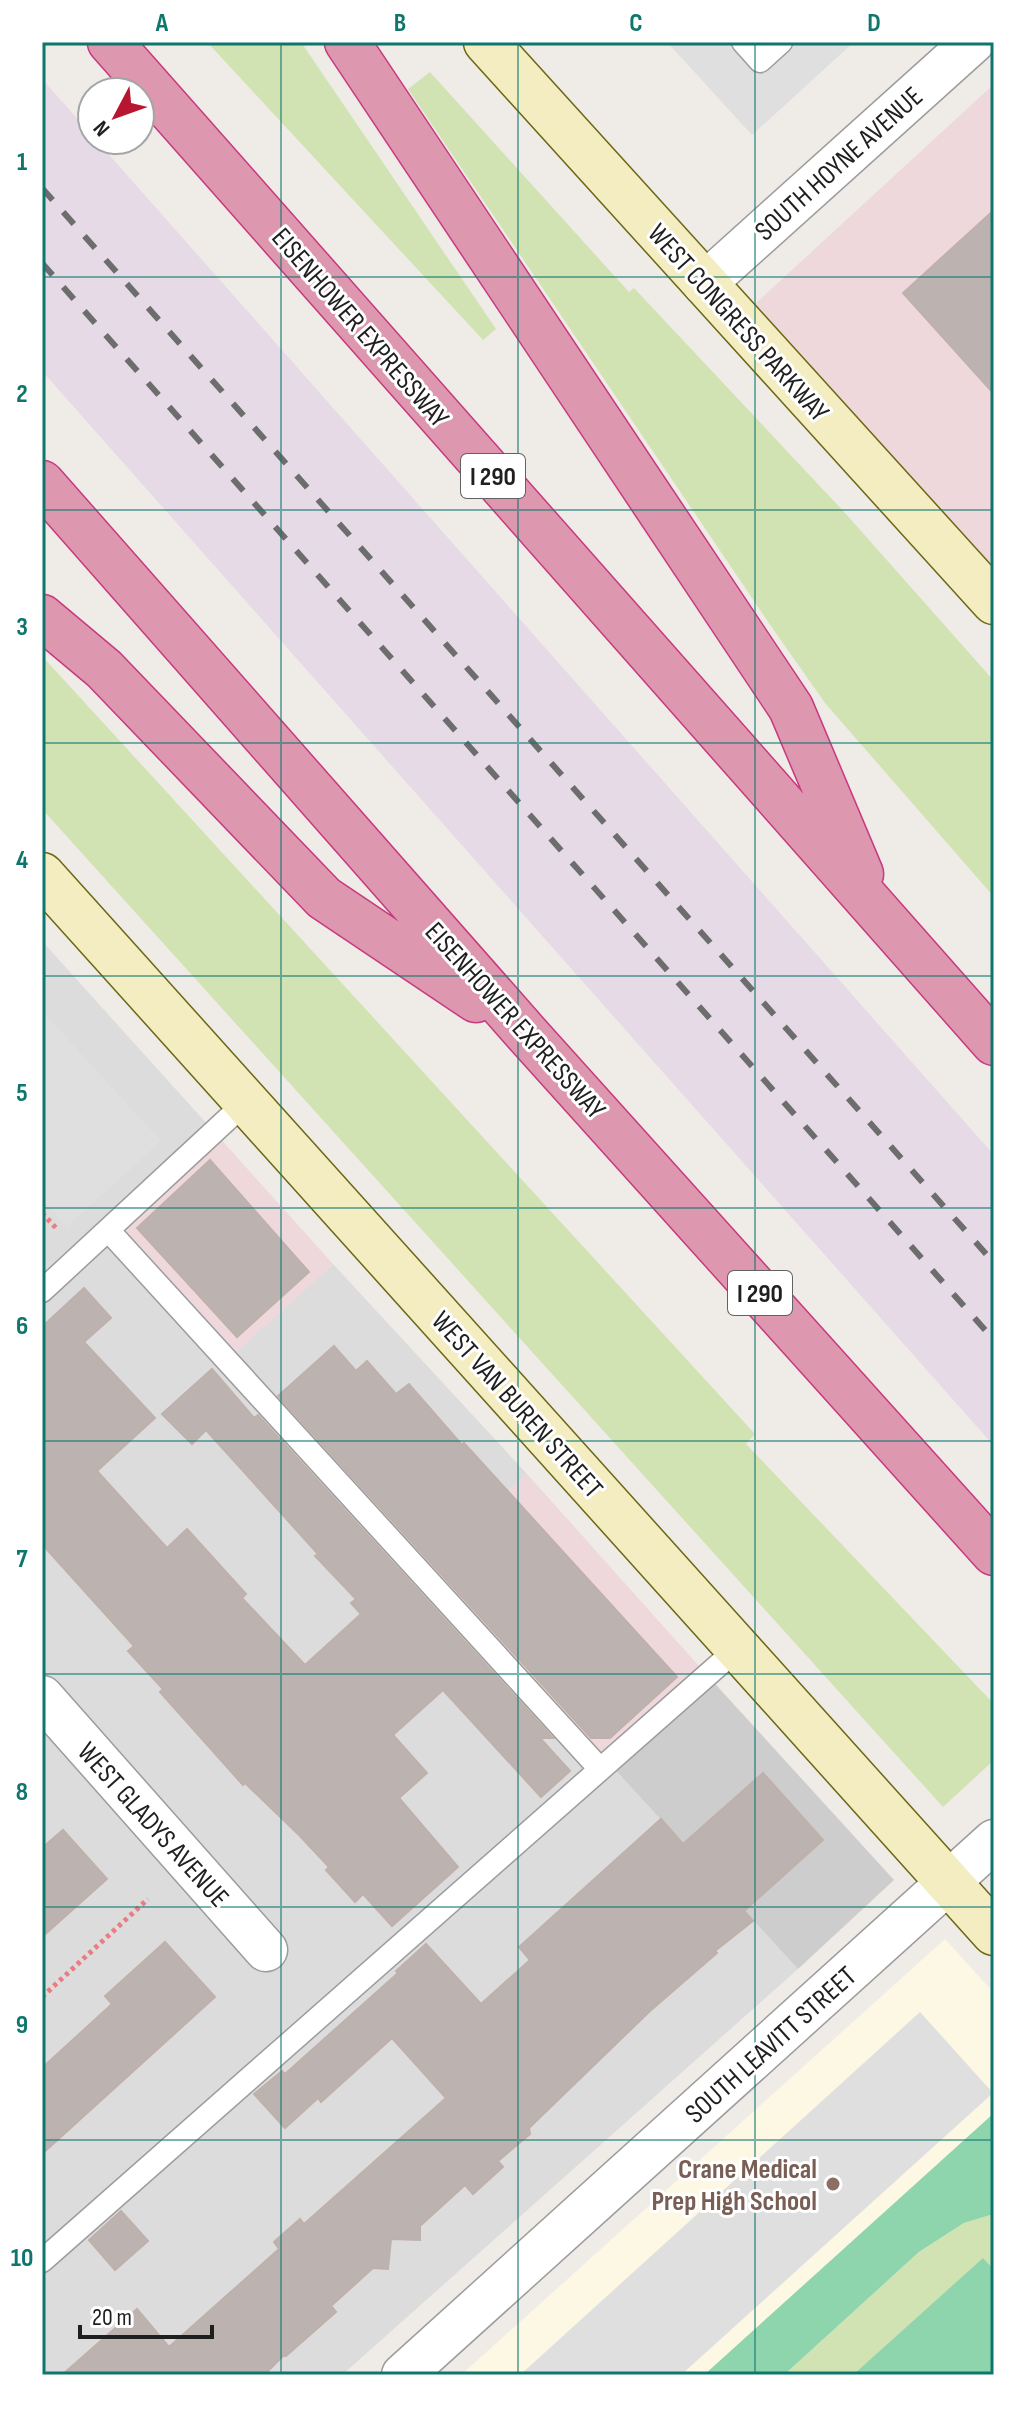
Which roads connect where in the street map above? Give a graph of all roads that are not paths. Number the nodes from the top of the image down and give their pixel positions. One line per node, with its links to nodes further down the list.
1 (110, 42): 12 (highway, EISENHOWER EXPRESSWAY / I 290)
2 (347, 42): 12 (highway)
3 (486, 42): 7 (street, WEST CONGRESS PARKWAY)
4 (743, 42): 5 (lane)
5 (781, 42)
6 (973, 42): 7 (street, SOUTH HOYNE AVENUE)
7 (704, 284): 9 (street, WEST CONGRESS PARKWAY)
8 (42, 483): 13 (highway, EISENHOWER EXPRESSWAY / I 290)
9 (994, 602)
10 (42, 617): 13 (highway)
11 (42, 875): 15 (street, WEST VAN BUREN STREET)
12 (875, 909): 14 (highway, EISENHOWER EXPRESSWAY / I 290)
13 (527, 1034): 18 (highway, EISENHOWER EXPRESSWAY / I 290)
14 (994, 1043)
15 (246, 1102): 16 (lane); 19 (street, WEST VAN BUREN STREET)
16 (108, 1230): 17 (lane); 21 (lane)
17 (42, 1291)
18 (994, 1553)
19 (738, 1648): 21 (lane); 23 (street, WEST VAN BUREN STREET)
20 (42, 1697): 25 (street, WEST GLADYS AVENUE)
21 (600, 1769): 26 (lane)
22 (994, 1841): 23 (street, SOUTH LEAVITT STREET)
23 (949, 1882): 24 (street, WEST VAN BUREN STREET); 27 (street, SOUTH LEAVITT STREET)
24 (994, 1933)
25 (266, 1950)
26 (42, 2261)
27 (403, 2375)

